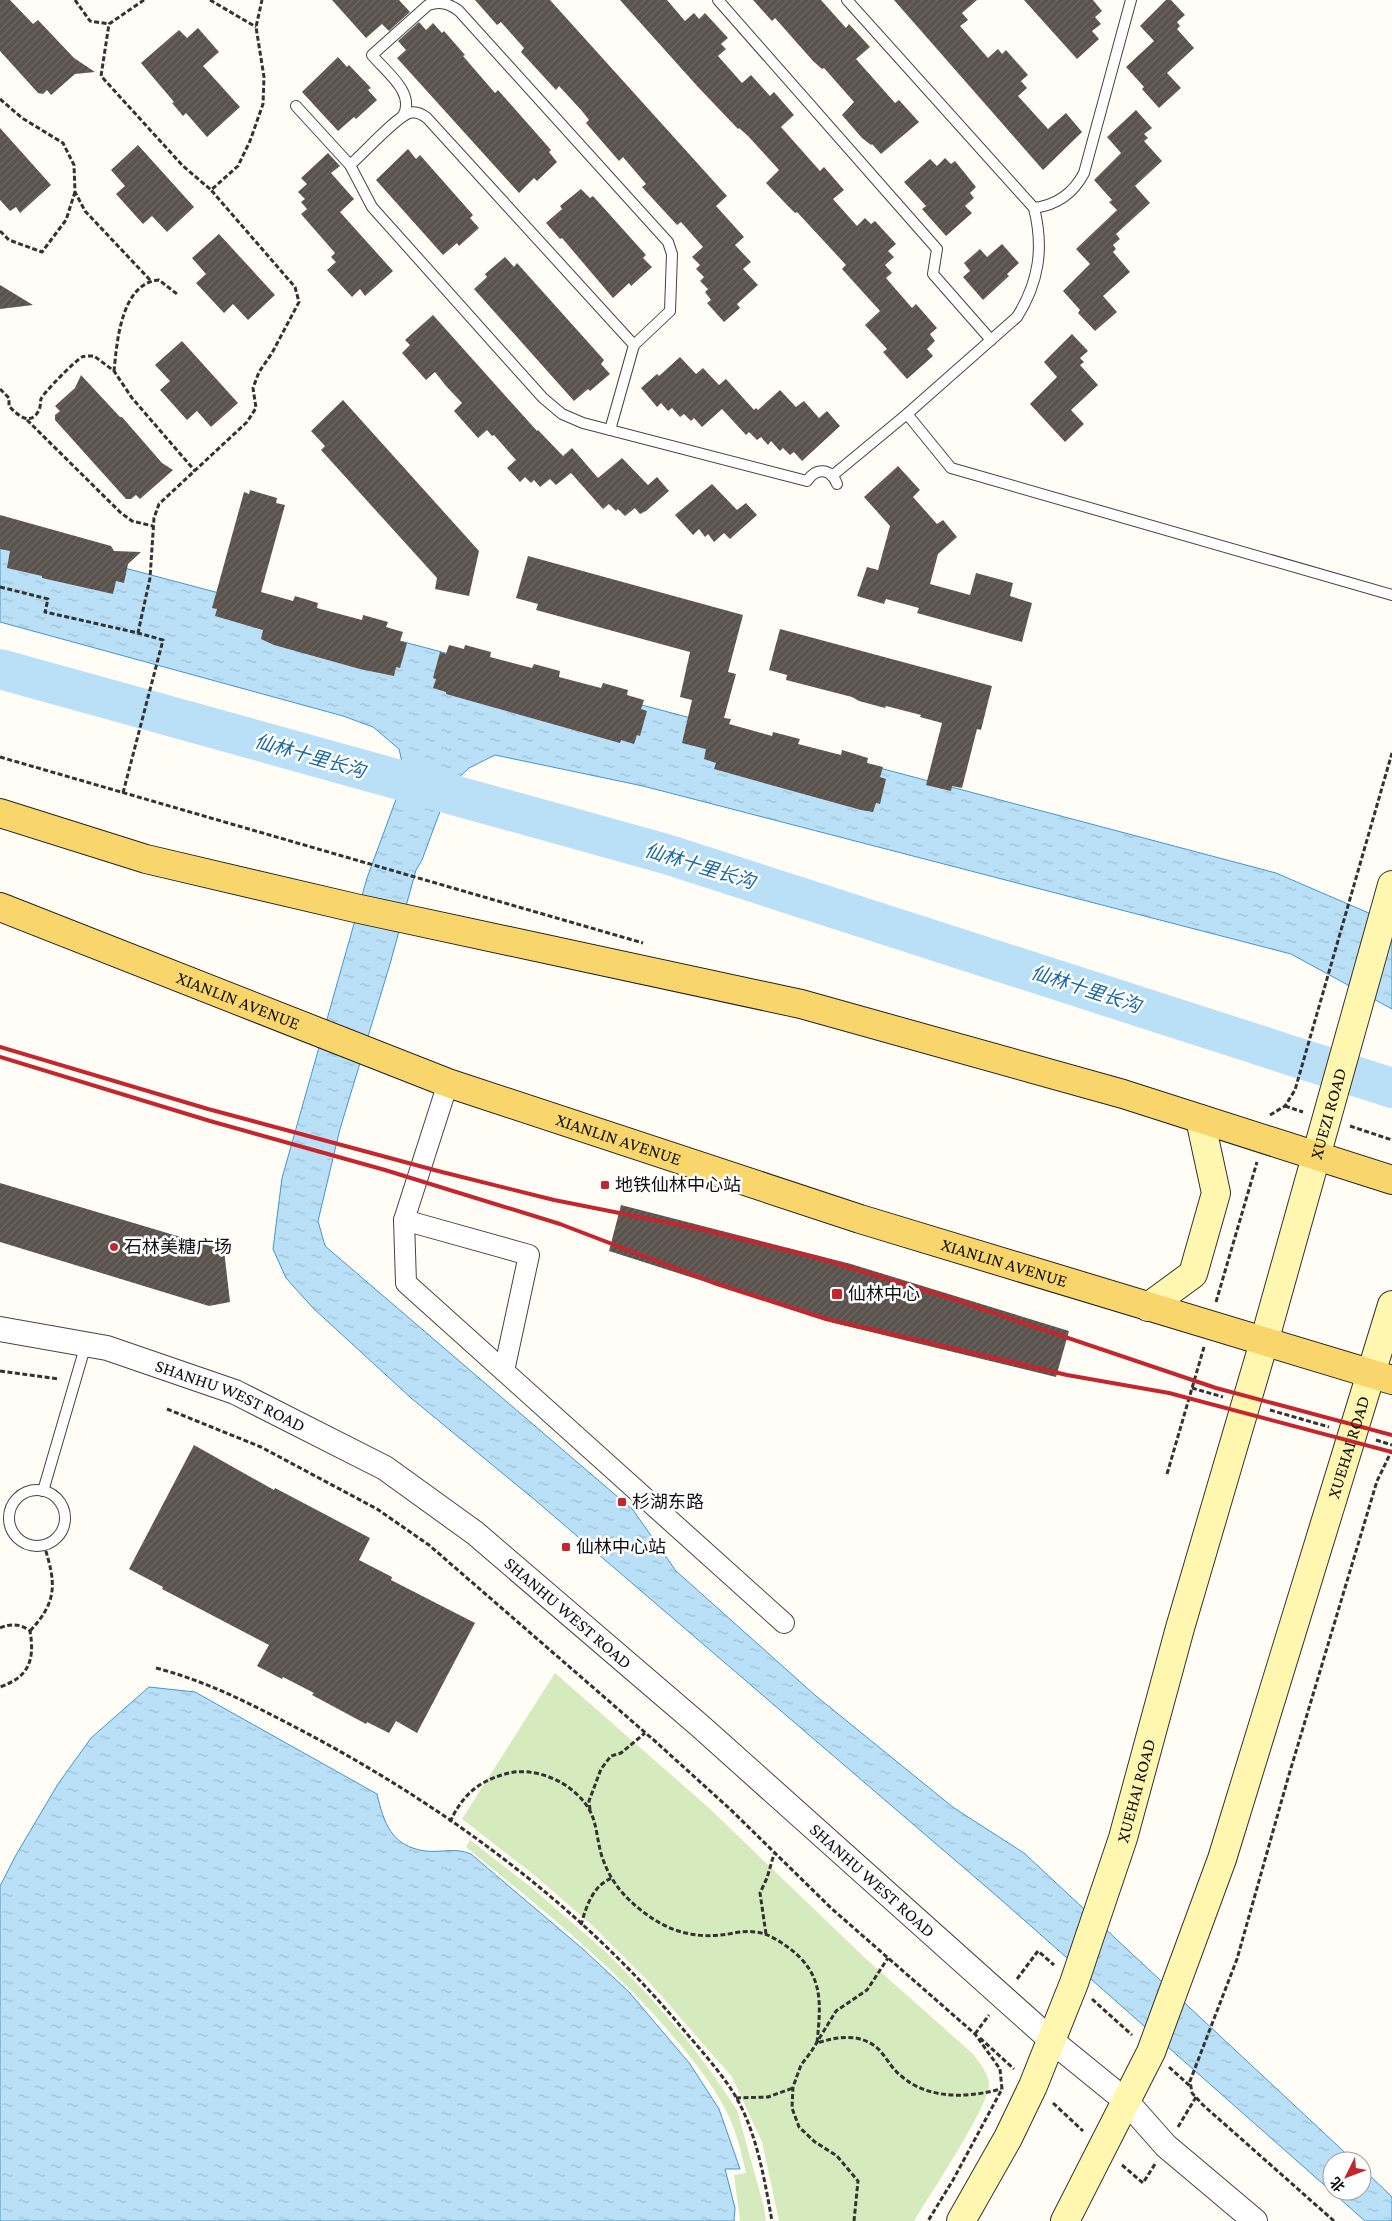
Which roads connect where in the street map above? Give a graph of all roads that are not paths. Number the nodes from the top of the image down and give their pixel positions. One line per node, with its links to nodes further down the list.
1 (718, 0): 8 (lane)
2 (847, 0): 7 (lane)
3 (1131, 0): 7 (lane)
4 (296, 106): 6 (lane)
5 (403, 116): 6 (lane); 9 (lane); 9 (lane)
6 (350, 165): 11 (lane)
7 (1034, 208): 8 (lane)
8 (991, 340): 10 (lane)
9 (634, 345): 11 (lane)
10 (907, 414): 11 (lane); 12 (lane)
11 (610, 430)
12 (1392, 595)
13 (0, 813): 17 (main road)
14 (1392, 885): 18 (main road, XUEZI ROAD)
15 (0, 908): 16 (main road, XIANLIN AVENUE)
16 (448, 1083): 20 (street); 22 (main road, XIANLIN AVENUE)
17 (1200, 1119): 18 (main road); 22 (main road)
18 (1316, 1156): 19 (main road); 24 (main road, XUEZI ROAD)
19 (1392, 1180)
20 (404, 1220): 26 (street); 26 (street)
21 (1392, 1305): 27 (main road)
22 (1148, 1307): 24 (main road, XIANLIN AVENUE)
23 (0, 1329): 25 (street, SHANHU WEST ROAD)
24 (1264, 1342): 27 (main road, XIANLIN AVENUE); 30 (main road, XUEHAI ROAD)
25 (86, 1344): 28 (lane); 30 (street, SHANHU WEST ROAD)
26 (504, 1371): 29 (street)
27 (1382, 1378): 31 (main road, XUEHAI ROAD)
28 (43, 1491): 28 (lane)
29 (784, 1623)
30 (1052, 2041): 31 (street, SHANHU WEST ROAD); 32 (main road, XUEHAI ROAD)
31 (1127, 2102): 33 (main road, XUEHAI ROAD); 34 (street)
32 (961, 2221)
33 (1065, 2221)
34 (1255, 2221)

